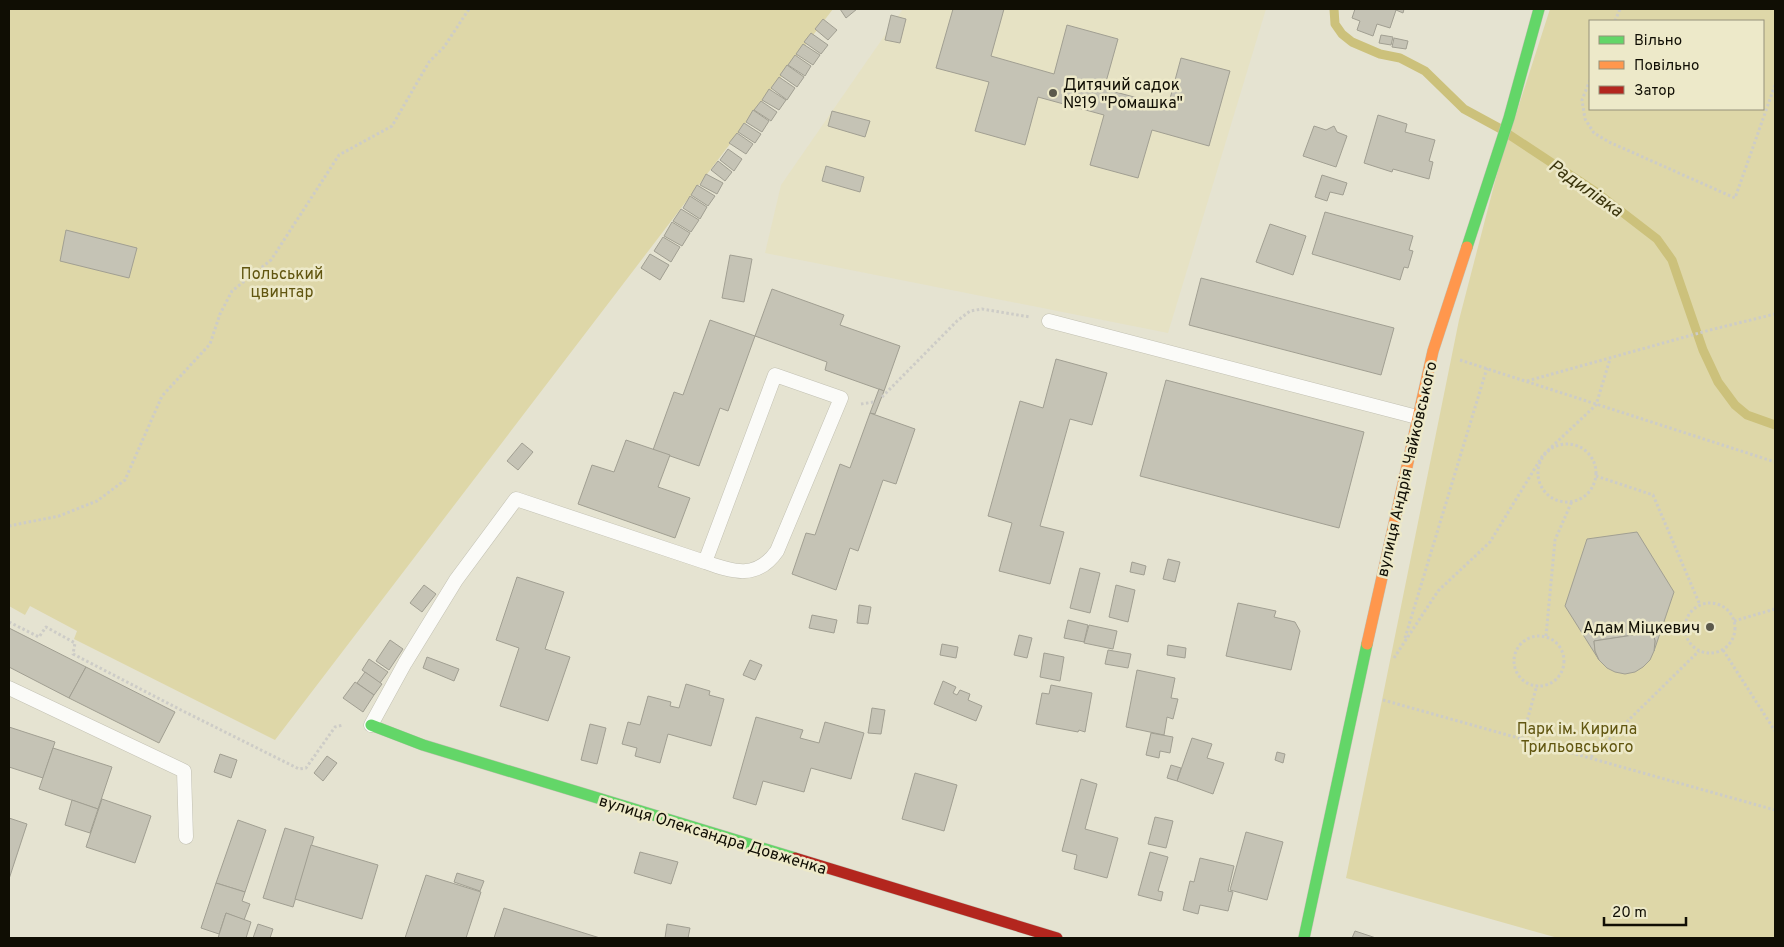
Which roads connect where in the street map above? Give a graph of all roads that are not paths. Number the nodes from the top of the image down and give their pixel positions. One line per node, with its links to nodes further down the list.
1 (1539, 9): 3 (street, вулиця Андрія Чайковського)
2 (1049, 321): 3 (lane)
3 (1417, 417): 9 (street, вулиця Андрія Чайковського)
4 (705, 562): 4 (lane); 6 (lane)
5 (9, 688): 7 (lane)
6 (371, 724): 8 (street, вулиця Олександра Довженка)
7 (186, 837)
8 (1057, 938)
9 (1304, 938)

